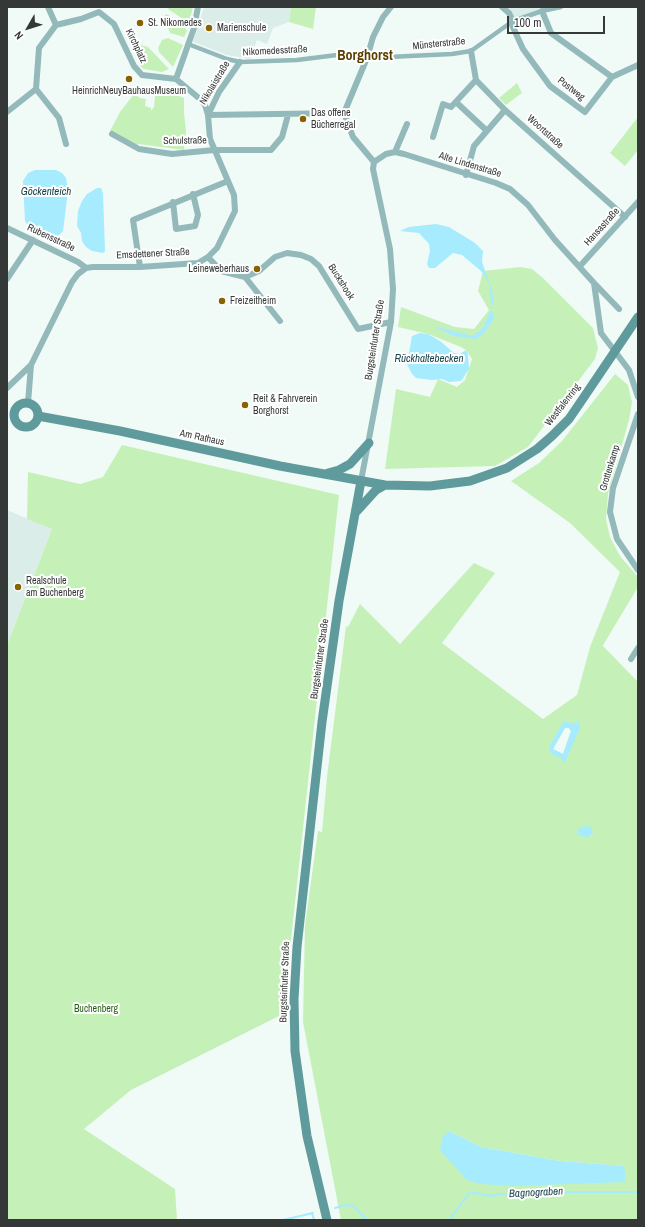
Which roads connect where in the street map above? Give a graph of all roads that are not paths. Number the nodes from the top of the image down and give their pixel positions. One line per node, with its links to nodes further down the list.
1 (48, 7): 8 (street)
2 (198, 7): 9 (street)
3 (502, 7): 7 (street)
4 (561, 7): 6 (street, Münsterstraße)
5 (388, 8): 11 (street)
6 (542, 11): 7 (street, Münsterstraße); 14 (street)
7 (512, 22): 10 (street, Münsterstraße); 14 (street, Postweg)
8 (56, 25): 15 (street, Kirchplatz); 17 (street)
9 (188, 44): 12 (street, Nikomedesstraße); 15 (street)
10 (471, 51): 11 (street, Münsterstraße); 16 (street)
11 (367, 58): 12 (street, Nikomedesstraße); 21 (street)
12 (240, 62): 23 (street, Nikolaistraße)
13 (638, 65): 14 (street)
14 (612, 77)
15 (176, 80): 23 (street)
16 (476, 80): 18 (street); 19 (street, Woortstraße)
17 (36, 89): 20 (street); 28 (street)
18 (456, 102): 25 (street); 27 (street)
19 (506, 110): 25 (street); 37 (street, Woortstraße)
20 (7, 112)
21 (344, 113): 22 (street); 31 (street)
22 (288, 115): 23 (street); 29 (street, Schulstraße)
23 (208, 116): 29 (street)
24 (407, 124): 30 (street)
25 (487, 131): 32 (street)
26 (112, 134): 29 (street, Schulstraße)
27 (433, 137)
28 (66, 144)
29 (214, 150): 33 (street)
30 (396, 152): 31 (street); 32 (street, Alte Lindenstraße)
31 (374, 162): 50 (street, Burgsteinfurter Straße)
32 (466, 174): 41 (street, Alte Lindenstraße)
33 (228, 181): 34 (street); 40 (street)
34 (193, 194): 35 (street); 35 (street)
35 (173, 202): 42 (street)
36 (638, 202): 37 (street, Hansastraße)
37 (625, 217): 41 (street, Hansastraße)
38 (7, 228): 39 (street, Rubensstraße)
39 (33, 240): 43 (street, Rubensstraße); 45 (street)
40 (208, 257): 42 (street, Emsdettener Straße); 44 (street)
41 (580, 266): 46 (street, Alte Lindenstraße)
42 (140, 267): 43 (street, Emsdettener Straße)
43 (86, 268): 52 (street)
44 (245, 277): 49 (street); 50 (street, Buckshook)
45 (7, 279)
46 (594, 283): 47 (street, Alte Lindenstraße); 51 (street)
47 (619, 309)
48 (638, 317): 51 (main road, Westfalenring)
49 (280, 321)
50 (391, 322): 59 (street, Burgsteinfurter Straße)
51 (615, 352): 54 (street); 62 (main road, Westfalenring)
52 (31, 365): 53 (street); 55 (street)
53 (7, 388)
54 (638, 397)
55 (28, 403): 57 (main road); 58 (main road)
56 (638, 414): 64 (street, Grottenkamp)
57 (10, 415): 58 (main road)
58 (38, 416): 60 (main road, Am Rathaus)
59 (369, 443): 60 (main road); 61 (street, Burgsteinfurter Straße)
60 (325, 474): 61 (main road, Am Rathaus)
61 (362, 481): 62 (main road, Westfalenring); 63 (main road, Burgsteinfurter Straße)
62 (386, 485): 63 (main road)
63 (356, 512): 67 (main road, Burgsteinfurter Straße)
64 (638, 570)
65 (638, 648): 66 (street)
66 (631, 659)
67 (327, 1220)

